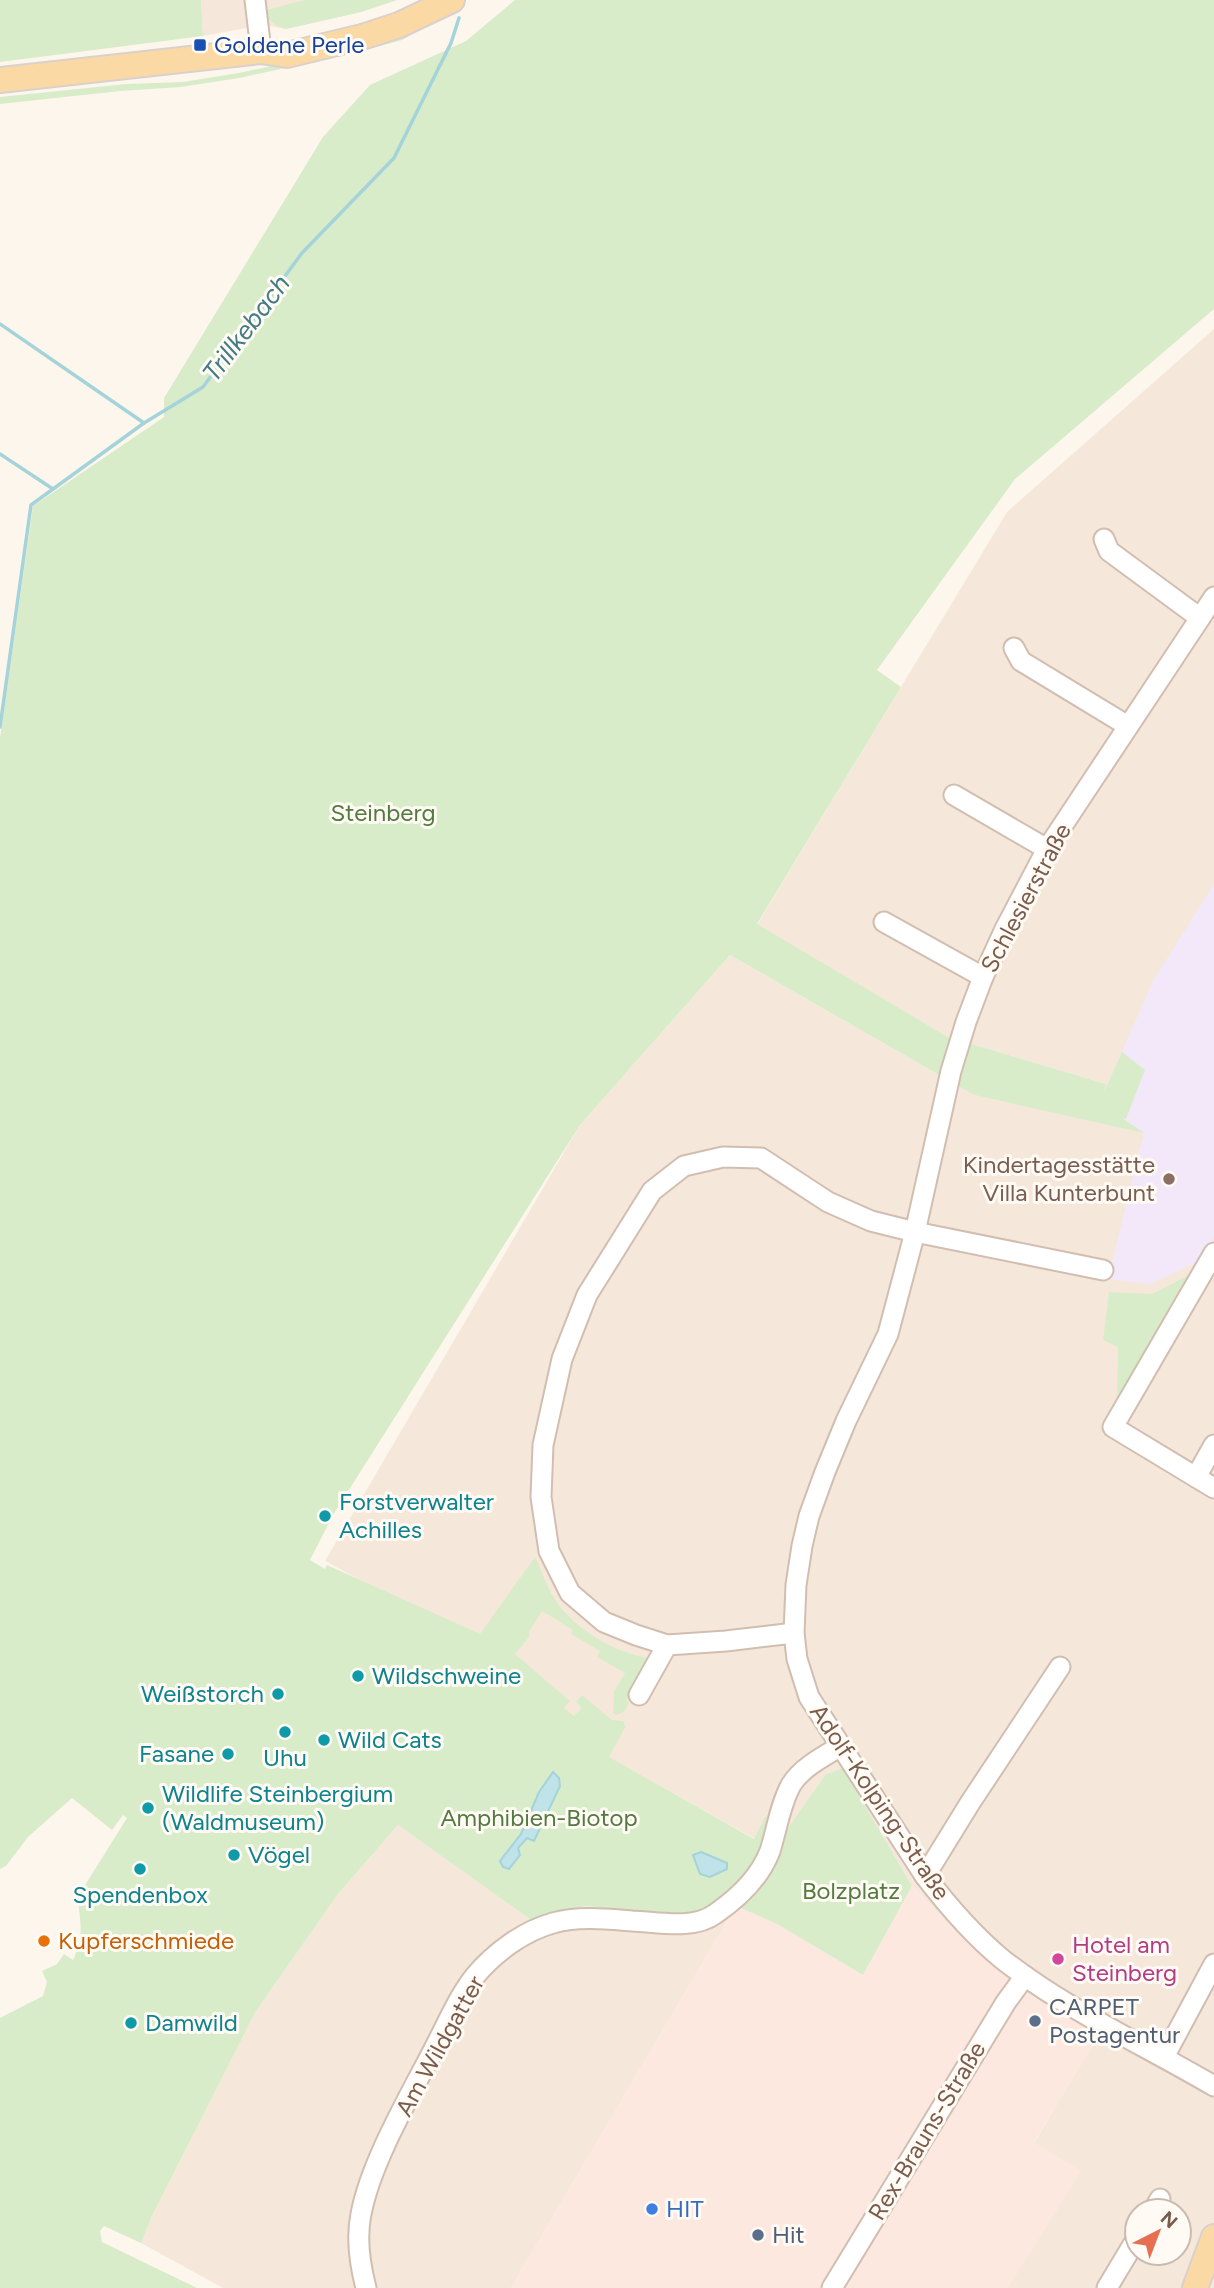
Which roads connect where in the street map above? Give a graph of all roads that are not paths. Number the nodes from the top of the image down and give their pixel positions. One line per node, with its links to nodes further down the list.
1 (255, 0): 4 (street)
2 (422, 0): 4 (main road)
3 (452, 0): 4 (main road)
4 (261, 51): 5 (main road)
5 (0, 80)
6 (1104, 539): 8 (street)
7 (1214, 597): 8 (street, Schlesierstraße)
8 (1200, 618): 10 (street, Schlesierstraße)
9 (1014, 648): 10 (street)
10 (1128, 726): 12 (street, Schlesierstraße)
11 (954, 794): 12 (street)
12 (1047, 849): 14 (street, Schlesierstraße)
13 (884, 922): 14 (street)
14 (983, 977): 15 (street, Schlesierstraße)
15 (915, 1232): 17 (street); 21 (street, Adolf-Kolping-Straße); 22 (street)
16 (1214, 1253): 19 (street)
17 (1103, 1270)
18 (1214, 1445): 19 (street)
19 (1195, 1477): 20 (street)
20 (1214, 1488)
21 (794, 1633): 22 (street); 25 (street, Adolf-Kolping-Straße)
22 (667, 1645): 24 (street)
23 (1060, 1667): 26 (street)
24 (639, 1695)
25 (841, 1746): 26 (street, Adolf-Kolping-Straße); 33 (street, Am Wildgatter)
26 (925, 1877): 28 (street, Adolf-Kolping-Straße)
27 (1214, 1964): 29 (street)
28 (1025, 1976): 29 (street, Adolf-Kolping-Straße); 34 (street, Rex-Brauns-Straße)
29 (1164, 2057): 30 (street, Adolf-Kolping-Straße)
30 (1214, 2086)
31 (1214, 2236): 36 (main road)
32 (1123, 2261): 35 (street)
33 (366, 2288)
34 (832, 2288)
35 (1107, 2288)
36 (1195, 2288)

